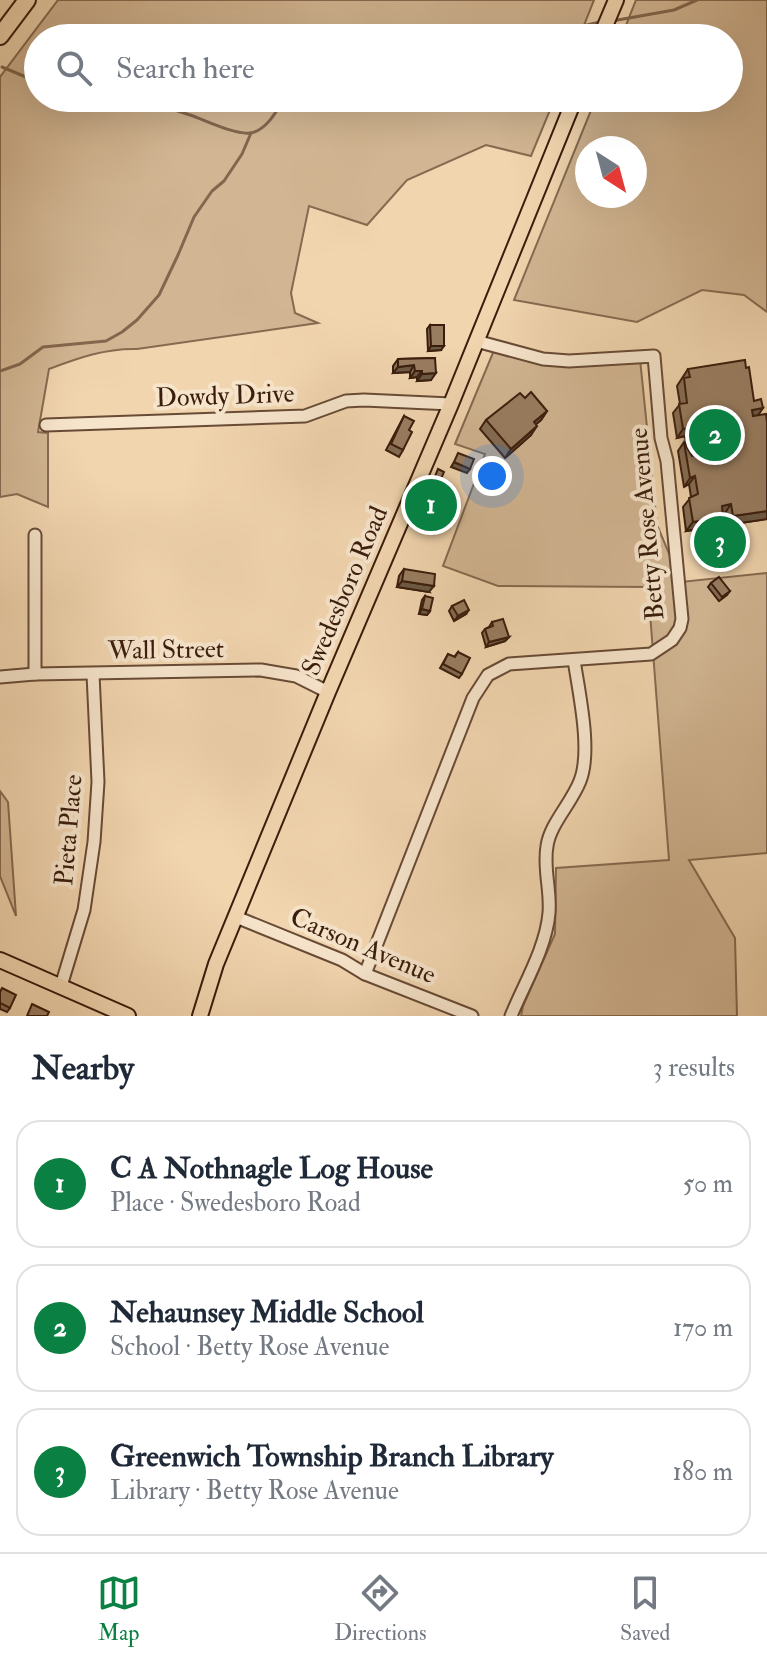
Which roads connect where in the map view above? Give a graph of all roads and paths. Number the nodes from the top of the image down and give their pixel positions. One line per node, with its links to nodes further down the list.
1 (27, 0): 4 (highway)
2 (614, 4): 3 (main road)
3 (606, 24)
4 (0, 36)
5 (569, 112): 6 (main road, Swedesboro Road)
6 (476, 341): 7 (main road, Swedesboro Road); 10 (street, Betty Rose Avenue)
7 (451, 404): 8 (street, Dowdy Drive); 14 (main road, Swedesboro Road)
8 (46, 425)
9 (35, 535): 11 (street)
10 (574, 660): 17 (street, Betty Rose Avenue); 22 (street)
11 (35, 674): 12 (street, Wall Street); 13 (street, Wall Street)
12 (93, 674): 14 (street, Wall Street); 18 (street, Pieta Place)
13 (0, 677)
14 (328, 692): 15 (main road, Swedesboro Road)
15 (236, 917): 17 (street, Carson Avenue); 20 (main road, Swedesboro Road)
16 (0, 960): 18 (main road)
17 (365, 974): 21 (street, Carson Avenue)
18 (61, 986): 19 (main road)
19 (128, 1016)
20 (200, 1016)
21 (472, 1016)
22 (511, 1016)

